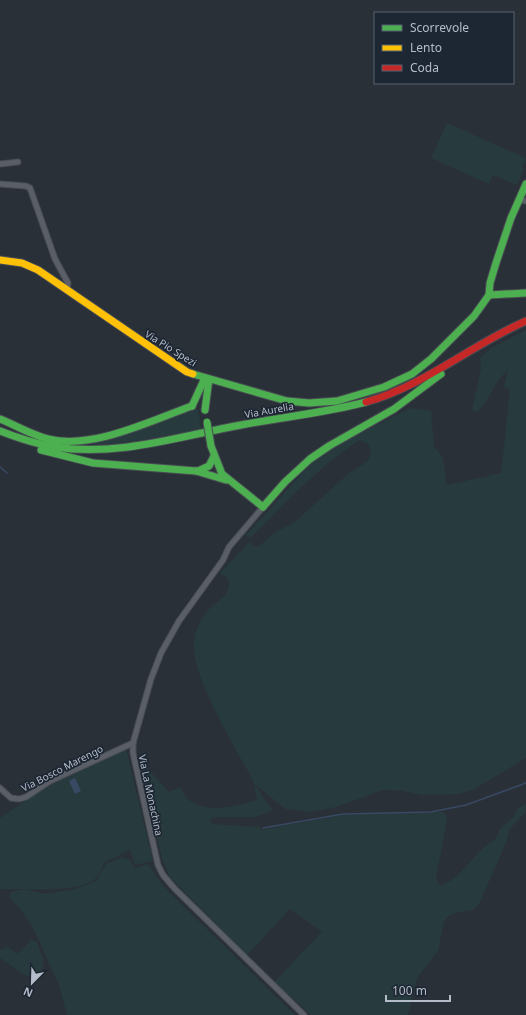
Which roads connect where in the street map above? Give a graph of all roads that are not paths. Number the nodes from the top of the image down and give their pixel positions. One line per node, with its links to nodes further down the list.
1 (18, 162): 2 (street)
2 (0, 164)
3 (0, 184): 7 (street)
4 (526, 184): 5 (main road)
5 (522, 201): 9 (main road)
6 (0, 260): 7 (main road, Via Pio Spezi)
7 (67, 290): 12 (main road, Via Pio Spezi)
8 (526, 293): 9 (main road)
9 (489, 295): 15 (main road, Via Pio Spezi)
10 (526, 321): 21 (main road, Via Aurelia)
11 (526, 327): 13 (main road, Via Aurelia)
12 (185, 370): 14 (main road, Via Pio Spezi); 16 (main road)
13 (441, 374): 23 (main road, Via Aurelia); 27 (main road)
14 (207, 379): 15 (main road, Via Pio Spezi); 16 (main road); 17 (main road)
15 (222, 383): 17 (main road)
16 (200, 389): 18 (main road); 19 (main road)
17 (209, 390): 19 (main road)
18 (192, 406): 19 (main road); 20 (main road)
19 (205, 410): 24 (main road, bridge)
20 (0, 419)
21 (0, 431)
22 (0, 437): 23 (main road, Via Aurelia)
23 (42, 450): 25 (main road)
24 (214, 456): 25 (main road); 26 (main road)
25 (196, 471): 26 (main road)
26 (232, 482): 27 (main road)
27 (263, 507): 28 (street, Via La Monachina)
28 (133, 743): 29 (street, Via Bosco Marengo); 30 (street, Via La Monachina)
29 (0, 788)
30 (304, 1015)

